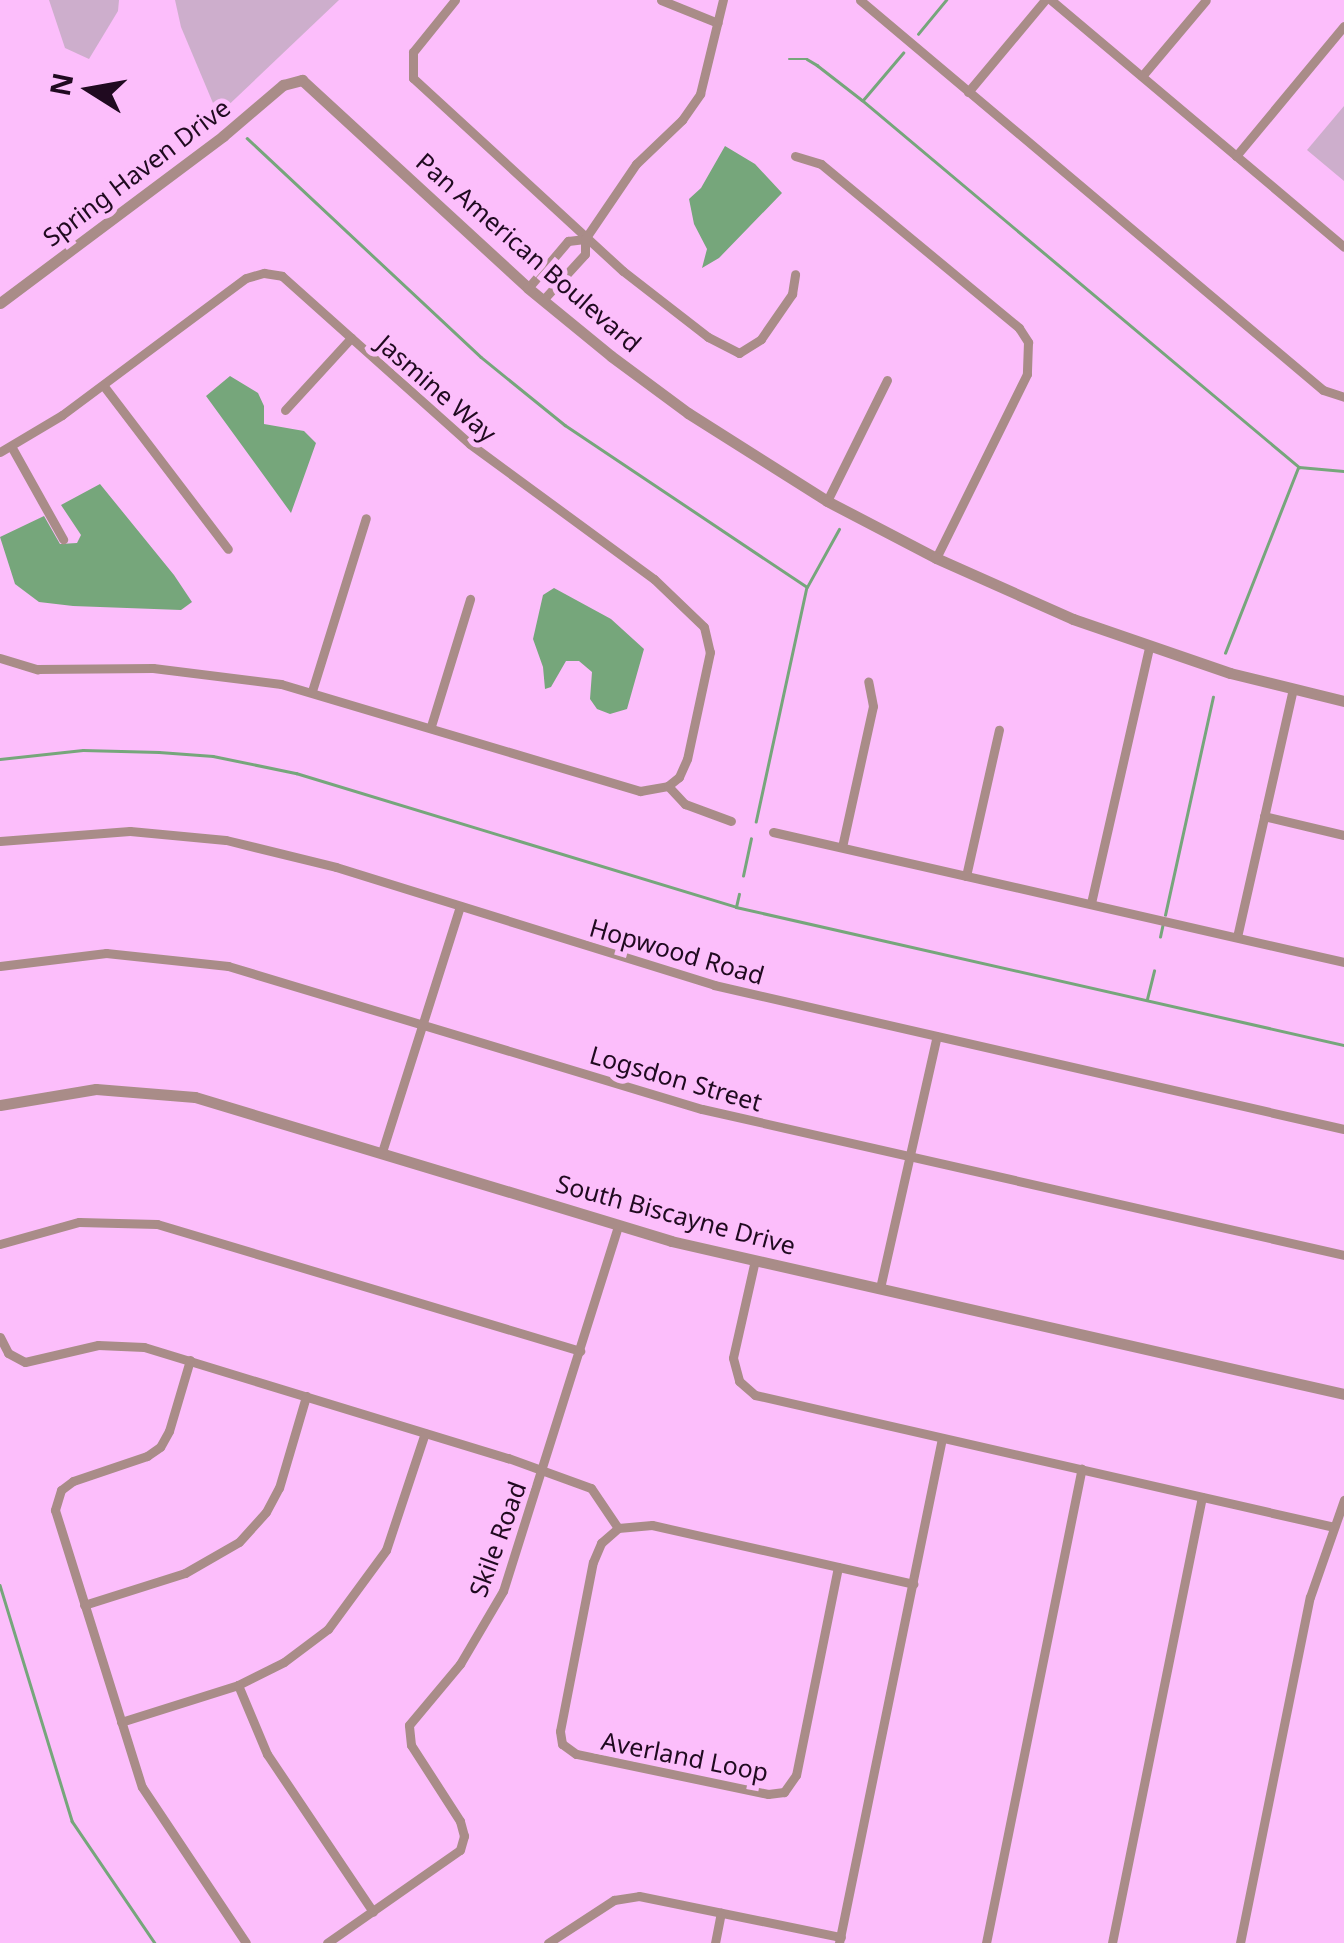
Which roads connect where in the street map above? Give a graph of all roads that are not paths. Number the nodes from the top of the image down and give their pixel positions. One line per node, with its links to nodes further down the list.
1 (455, 0): 14 (street)
2 (661, 0): 7 (street)
3 (722, 0): 7 (street)
4 (860, 0): 11 (street)
5 (1048, 0): 9 (street); 11 (street)
6 (1206, 0): 9 (street)
7 (718, 23): 14 (street)
8 (1344, 26): 13 (street)
9 (1142, 76): 13 (street)
10 (298, 80): 17 (street, Pan American Boulevard); 19 (street, Spring Haven Drive)
11 (968, 92): 23 (street)
12 (795, 156): 31 (street)
13 (1236, 156): 15 (street)
14 (585, 238): 16 (street); 17 (street); 18 (street)
15 (1344, 246)
16 (795, 274)
17 (528, 288): 18 (street, Pan American Boulevard)
18 (543, 300): 27 (street, Pan American Boulevard)
19 (0, 303)
20 (351, 338): 22 (street, Jasmine Way); 24 (street); 41 (street, Jasmine Way)
21 (887, 380): 27 (street)
22 (104, 385): 25 (street, Jasmine Way); 30 (street)
23 (1344, 397)
24 (285, 410)
25 (12, 446): 26 (street, Jasmine Way); 29 (street)
26 (0, 452)
27 (827, 501): 31 (street, Pan American Boulevard)
28 (366, 518): 37 (street)
29 (63, 538)
30 (228, 549)
31 (936, 558): 33 (street, Pan American Boulevard)
32 (470, 599): 39 (street)
33 (1149, 648): 36 (street, Pan American Boulevard); 49 (street)
34 (0, 658): 37 (street)
35 (868, 681): 47 (street)
36 (1293, 690): 38 (street, Pan American Boulevard); 42 (street)
37 (312, 691): 39 (street)
38 (1344, 702)
39 (431, 726): 41 (street)
40 (1000, 730): 48 (street)
41 (668, 786): 43 (street)
42 (1264, 816): 45 (street); 51 (street)
43 (731, 821)
44 (772, 832): 47 (street)
45 (1344, 834)
46 (0, 840): 50 (street, Hopwood Road)
47 (842, 847): 48 (street)
48 (966, 876): 49 (street)
49 (1091, 903): 51 (street)
50 (460, 906): 54 (street); 55 (street, Hopwood Road)
51 (1237, 937): 52 (street)
52 (1344, 962)
53 (0, 966): 54 (street, Logsdon Street)
54 (423, 1024): 58 (street); 59 (street, Logsdon Street)
55 (937, 1036): 57 (street, Hopwood Road); 59 (street)
56 (0, 1105): 58 (street, South Biscayne Drive)
57 (1344, 1128)
58 (382, 1152): 60 (street, South Biscayne Drive)
59 (911, 1156): 62 (street, Logsdon Street); 64 (street)
60 (618, 1226): 63 (street, South Biscayne Drive); 66 (street, Skile Road)
61 (0, 1244): 66 (street)
62 (1344, 1255)
63 (755, 1260): 64 (street, South Biscayne Drive); 71 (street)
64 (880, 1288): 68 (street, South Biscayne Drive)
65 (0, 1337): 67 (street)
66 (580, 1351): 73 (street, Skile Road)
67 (190, 1360): 69 (street); 80 (street)
68 (1344, 1394)
69 (306, 1396): 70 (street); 80 (street)
70 (425, 1433): 73 (street); 81 (street)
71 (942, 1438): 72 (street); 79 (street)
72 (1082, 1469): 74 (street); 90 (street)
73 (544, 1470): 77 (street); 83 (street, Skile Road)
74 (1202, 1497): 76 (street); 91 (street)
75 (1344, 1500): 76 (street)
76 (1334, 1527): 92 (street)
77 (618, 1528): 78 (street); 78 (street, Averland Loop)
78 (838, 1567): 79 (street)
79 (913, 1584): 85 (street)
80 (84, 1606): 82 (street)
81 (238, 1685): 82 (street); 83 (street)
82 (122, 1722): 86 (street)
83 (373, 1912): 87 (street, Skile Road)
84 (721, 1912): 85 (street); 88 (street); 89 (street)
85 (840, 1940)
86 (246, 1943)
87 (326, 1943)
88 (548, 1943)
89 (715, 1943)
90 (986, 1943)
91 (1112, 1943)
92 (1240, 1943)

